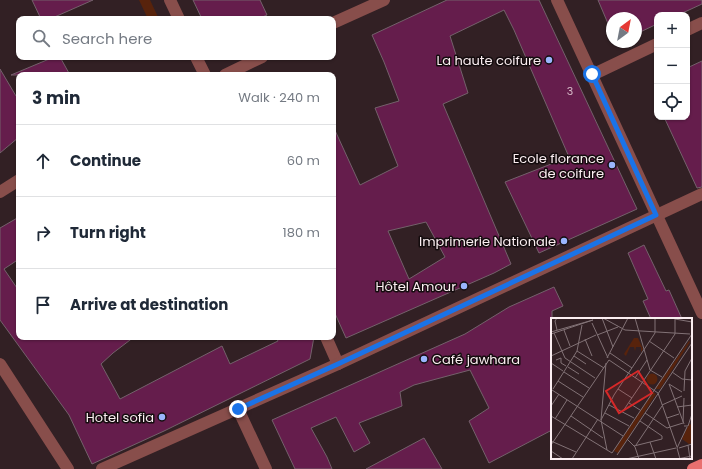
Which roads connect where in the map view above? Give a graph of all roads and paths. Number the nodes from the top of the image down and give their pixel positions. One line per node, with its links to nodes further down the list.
1 (170, 0): 4 (street)
2 (384, 0): 5 (street)
3 (558, 0): 13 (street)
4 (177, 16)
5 (336, 22)
6 (702, 23): 7 (street)
7 (690, 29)
8 (654, 45): 13 (street)
9 (198, 60): 11 (street)
10 (256, 60): 12 (street)
11 (204, 72)
12 (231, 72)
13 (592, 74): 17 (street)
14 (16, 182): 15 (street)
15 (0, 192)
16 (702, 194): 17 (street)
17 (656, 215): 18 (street); 21 (street)
18 (702, 313)
19 (327, 340): 21 (street)
20 (0, 364): 24 (street)
21 (338, 364): 22 (street)
22 (238, 409): 25 (street); 26 (street)
23 (702, 465): 27 (main road)
24 (68, 469)
25 (102, 469)
26 (266, 469)
27 (694, 469)

